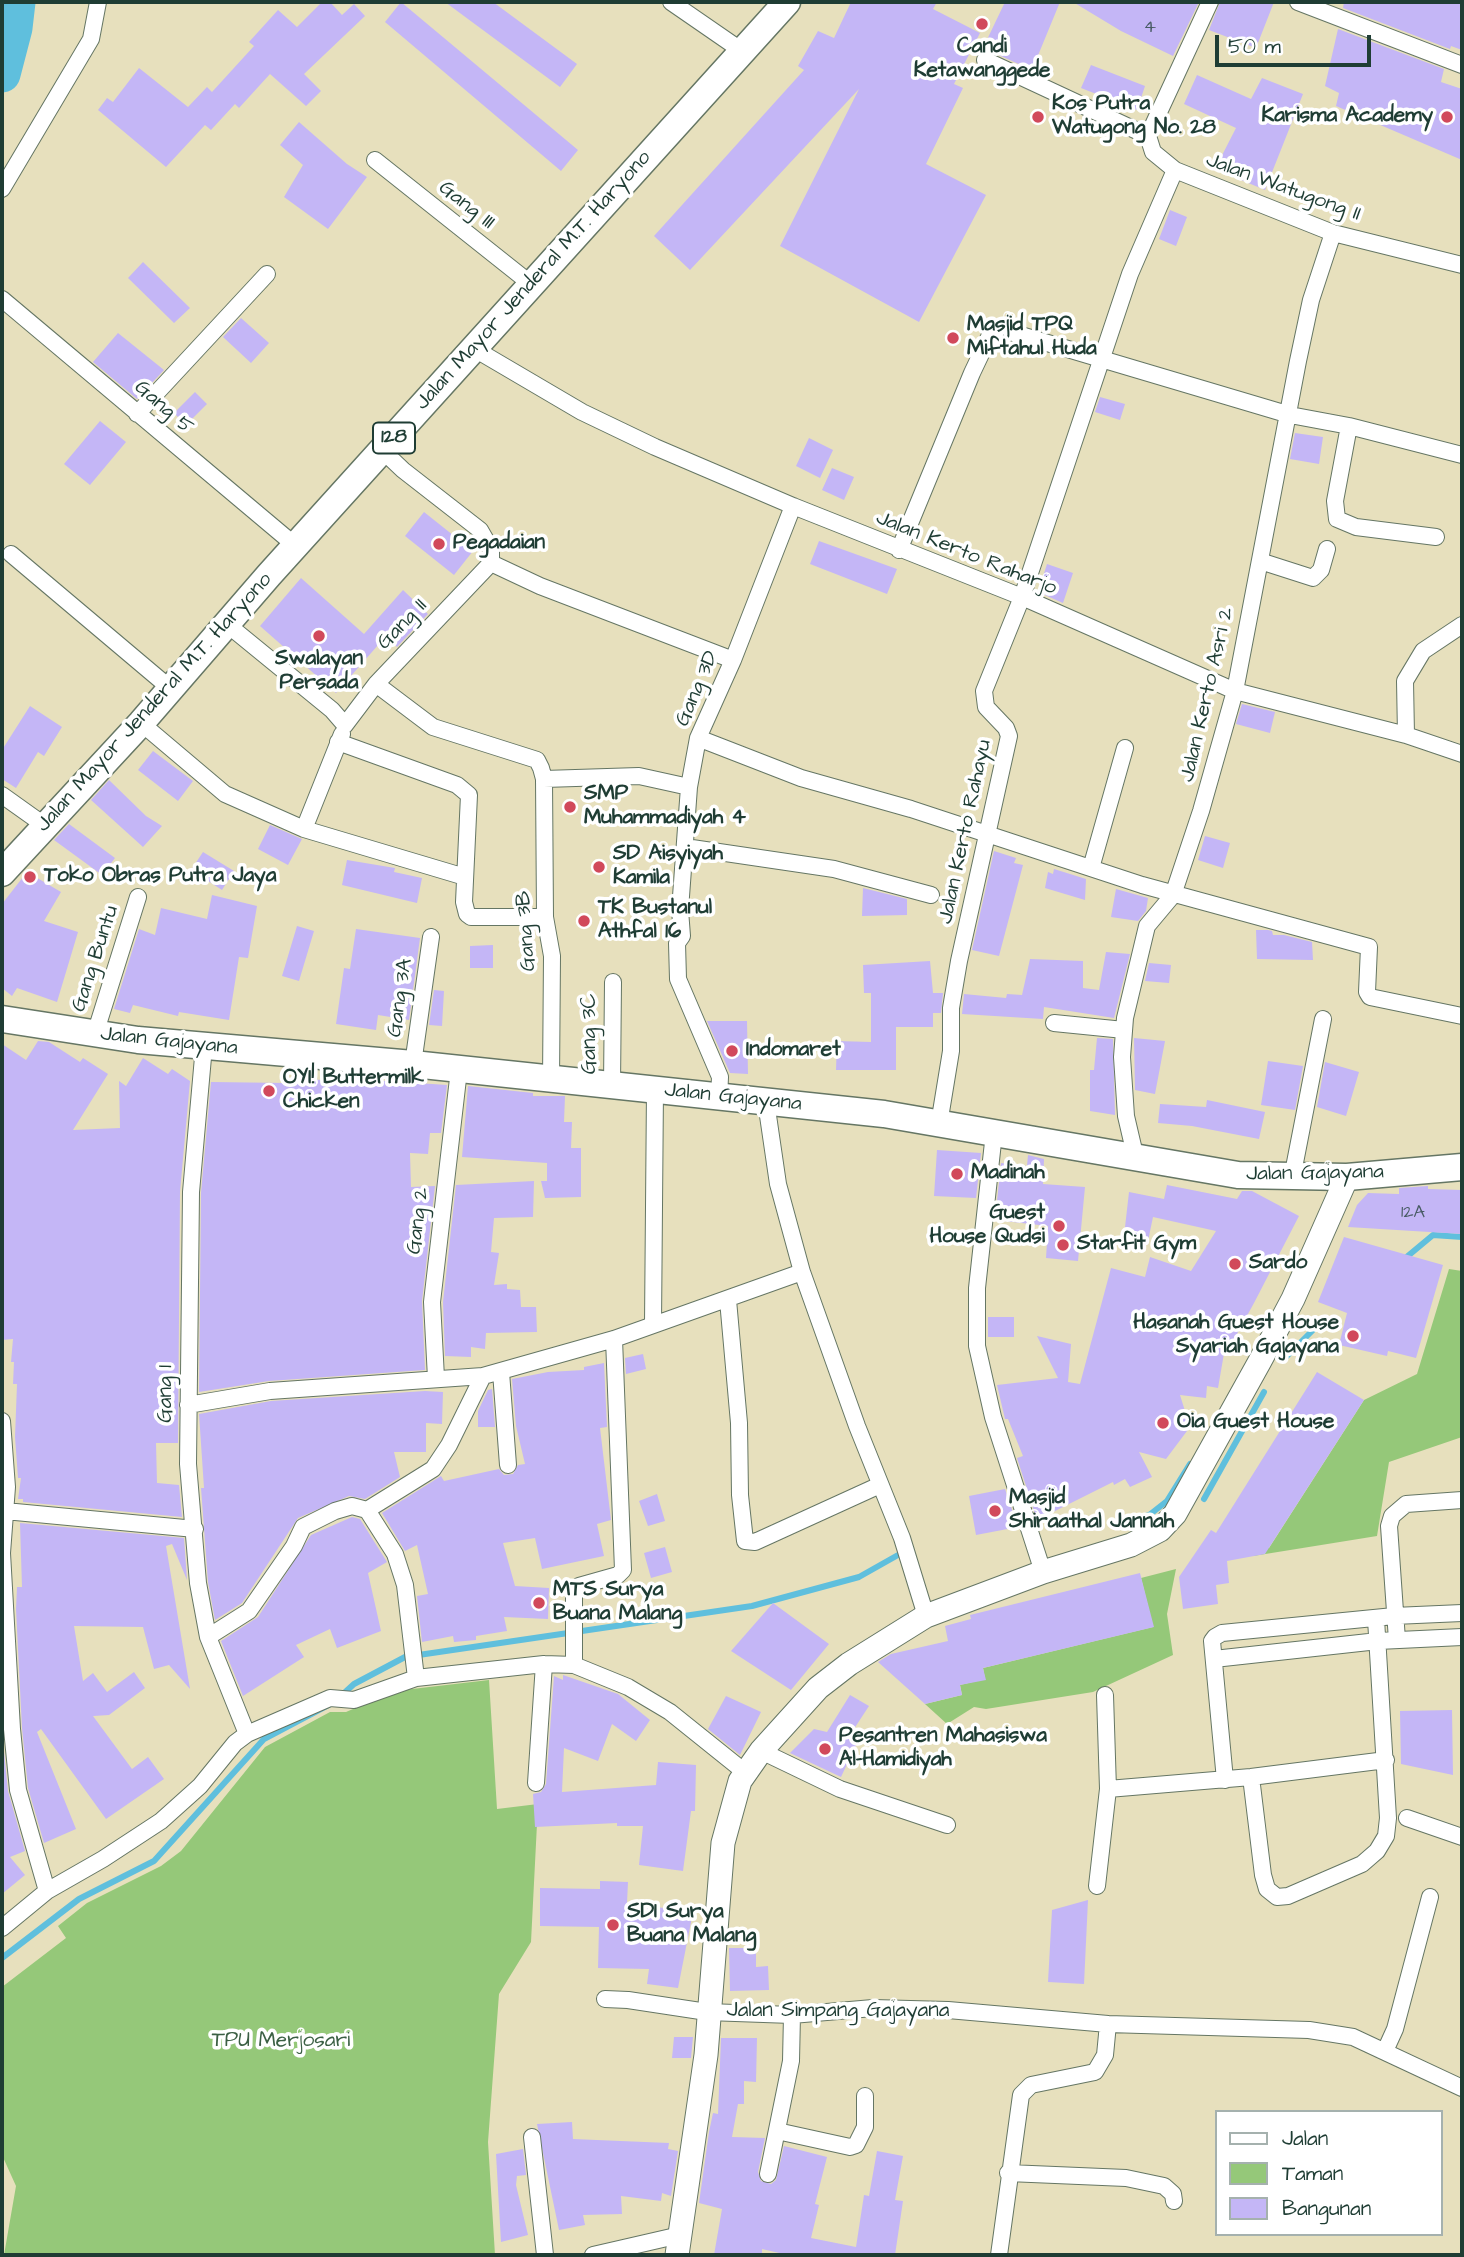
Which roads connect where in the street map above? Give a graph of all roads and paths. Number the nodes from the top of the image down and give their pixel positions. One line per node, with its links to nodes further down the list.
1 (98, 2): 12 (street)
2 (671, 2): 6 (street)
3 (786, 2): 6 (main road, Jalan Mayor Jenderal M.T. Haryono / 128)
4 (1210, 2): 9 (street)
5 (1298, 2): 8 (street)
6 (742, 51): 16 (main road, Jalan Mayor Jenderal M.T. Haryono / 128)
7 (985, 60): 9 (street)
8 (1462, 65)
9 (1149, 136): 11 (street, Jalan Watugong II)
10 (375, 160): 16 (street, Gang III)
11 (1175, 170): 13 (street, Jalan Watugong II); 19 (street, Jalan Kerto Rahayu)
12 (2, 189)
13 (1333, 233): 14 (street, Jalan Watugong II); 21 (street, Jalan Kerto Asri 2)
14 (1462, 265)
15 (267, 274): 20 (street)
16 (531, 284): 18 (main road, Jalan Mayor Jenderal M.T. Haryono / 128)
17 (2, 299): 20 (street, Gang 5)
18 (472, 348): 23 (main road, Jalan Mayor Jenderal M.T. Haryono / 128); 25 (street, Jalan Kerto Raharjo)
19 (1100, 361): 21 (street); 29 (street); 33 (street, Jalan Kerto Rahayu)
20 (137, 414): 27 (street, Gang 5)
21 (1290, 415): 22 (street); 31 (street, Jalan Kerto Asri 2)
22 (1349, 426): 24 (street); 26 (street)
23 (383, 451): 27 (main road, Jalan Mayor Jenderal M.T. Haryono / 128); 32 (street)
24 (1462, 455)
25 (793, 506): 29 (street, Jalan Kerto Raharjo); 36 (street, Gang 3D)
26 (1436, 537)
27 (297, 547): 34 (main road, Jalan Mayor Jenderal M.T. Haryono / 128)
28 (1327, 549): 31 (street)
29 (899, 550): 33 (street, Jalan Kerto Raharjo)
30 (11, 554): 38 (street)
31 (1260, 561): 39 (street, Jalan Kerto Asri 2)
32 (491, 563): 36 (street); 37 (street, Gang II)
33 (1022, 597): 39 (street, Jalan Kerto Raharjo); 52 (street, Jalan Kerto Rahayu)
34 (228, 625): 38 (main road, Jalan Mayor Jenderal M.T. Haryono / 128); 41 (street)
35 (1462, 625): 42 (street)
36 (733, 660): 43 (street, Gang 3D)
37 (376, 684): 41 (street, Gang II); 47 (street)
38 (172, 689): 40 (main road, Jalan Mayor Jenderal M.T. Haryono / 128)
39 (1234, 691): 42 (street, Jalan Kerto Raharjo); 58 (street, Jalan Kerto Asri 2)
40 (141, 723): 50 (main road, Jalan Mayor Jenderal M.T. Haryono / 128); 51 (street)
41 (345, 725): 44 (street, Gang II)
42 (1406, 735): 46 (street, Jalan Kerto Raharjo)
43 (698, 738): 48 (street, Gang 3D); 52 (street)
44 (338, 742): 51 (street, Gang II); 56 (street)
45 (1125, 748): 54 (street)
46 (1462, 754)
47 (544, 779): 48 (street); 60 (street, Gang 3B)
48 (689, 787): 53 (street, Gang 3D)
49 (2, 795): 50 (street)
50 (44, 825): 55 (main road, Jalan Mayor Jenderal M.T. Haryono / 128)
51 (304, 829): 56 (street)
52 (988, 834): 54 (street); 77 (street, Jalan Kerto Rahayu)
53 (685, 847): 57 (street); 75 (street, Gang 3D)
54 (1091, 868): 58 (street)
55 (2, 873)
56 (465, 877): 60 (street)
57 (931, 895)
58 (1173, 895): 63 (street); 67 (street, Jalan Kerto Asri 2)
59 (138, 897): 68 (street, Gang Buntu)
60 (545, 917): 72 (street, Gang 3B)
61 (430, 937): 70 (street, Gang 3A)
62 (612, 982): 73 (street, Gang 3C)
63 (1462, 1016)
64 (2, 1019): 68 (main road, Jalan Gajayana)
65 (1323, 1019): 82 (street)
66 (1054, 1023): 67 (street)
67 (1124, 1030): 79 (street, Jalan Kerto Asri 2)
68 (95, 1034): 69 (main road, Jalan Gajayana)
69 (204, 1046): 70 (main road, Jalan Gajayana); 90 (street, Gang 1)
70 (413, 1064): 71 (main road, Jalan Gajayana)
71 (459, 1070): 72 (main road, Jalan Gajayana); 89 (street, Gang 2)
72 (551, 1081): 73 (main road, Jalan Gajayana)
73 (612, 1086): 74 (main road, Jalan Gajayana)
74 (655, 1089): 75 (main road, Jalan Gajayana); 85 (street)
75 (719, 1098): 76 (main road, Jalan Gajayana)
76 (766, 1102): 77 (main road, Jalan Gajayana); 83 (street)
77 (939, 1124): 78 (main road, Jalan Gajayana)
78 (994, 1133): 79 (main road, Jalan Gajayana); 98 (street)
79 (1136, 1158): 82 (main road, Jalan Gajayana)
80 (1462, 1167): 81 (main road, Jalan Gajayana)
81 (1347, 1177): 82 (main road, Jalan Gajayana); 98 (main road, Jalan Simpang Gajayana)
82 (1292, 1178)
83 (802, 1272): 84 (street); 93 (street)
84 (728, 1300): 85 (street); 93 (street)
85 (653, 1324): 86 (street)
86 (614, 1339): 87 (street); 109 (street)
87 (501, 1371): 88 (street); 92 (street)
88 (483, 1376): 89 (street); 95 (street)
89 (436, 1378): 90 (street)
90 (188, 1405): 97 (street, Gang 1)
91 (2, 1421): 96 (street)
92 (508, 1465)
93 (880, 1485): 100 (street)
94 (1462, 1500): 101 (street)
95 (367, 1510): 103 (street); 111 (street)
96 (5, 1511): 97 (street); 110 (street)
97 (195, 1529): 103 (street, Gang 1)
98 (1043, 1572): 100 (main road, Jalan Simpang Gajayana)
99 (1462, 1613): 101 (street)
100 (926, 1616): 114 (main road, Jalan Simpang Gajayana)
101 (1394, 1616): 102 (street); 105 (street)
102 (1376, 1619): 106 (street); 107 (street)
103 (208, 1637): 113 (street, Gang 1)
104 (1462, 1637): 105 (street)
105 (1397, 1640): 106 (street)
106 (1378, 1641): 107 (street); 115 (street)
107 (1214, 1659): 118 (street)
108 (544, 1664): 109 (street); 111 (street); 119 (street)
109 (574, 1665): 116 (street)
110 (6, 1666): 125 (street)
111 (416, 1672): 113 (street)
112 (1105, 1695): 120 (street)
113 (247, 1734): 125 (street)
114 (761, 1751): 116 (main road, Jalan Simpang Gajayana); 122 (street)
115 (1386, 1760): 117 (street); 117 (street)
116 (746, 1773): 129 (main road, Jalan Simpang Gajayana)
117 (1251, 1777): 118 (street)
118 (1225, 1780): 120 (street)
119 (536, 1783)
120 (1108, 1789): 124 (street)
121 (1407, 1818): 123 (street)
122 (947, 1825)
123 (1462, 1837)
124 (1097, 1886)
125 (47, 1891): 127 (street)
126 (1430, 1897): 132 (street)
127 (2, 1928)
128 (605, 1999): 129 (street)
129 (707, 2012): 130 (street, Jalan Simpang Gajayana); 140 (main road)
130 (792, 2015): 131 (street, Jalan Simpang Gajayana); 135 (street)
131 (1108, 2024): 132 (street, Jalan Simpang Gajayana); 137 (street)
132 (1385, 2050): 133 (street, Jalan Simpang Gajayana)
133 (1462, 2088)
134 (865, 2096): 135 (street)
135 (777, 2131): 138 (street)
136 (532, 2137): 141 (street)
137 (1008, 2173): 139 (street); 143 (street)
138 (768, 2174)
139 (1174, 2201)
140 (678, 2245): 142 (street)
141 (545, 2255)
142 (593, 2255)
143 (999, 2255)

